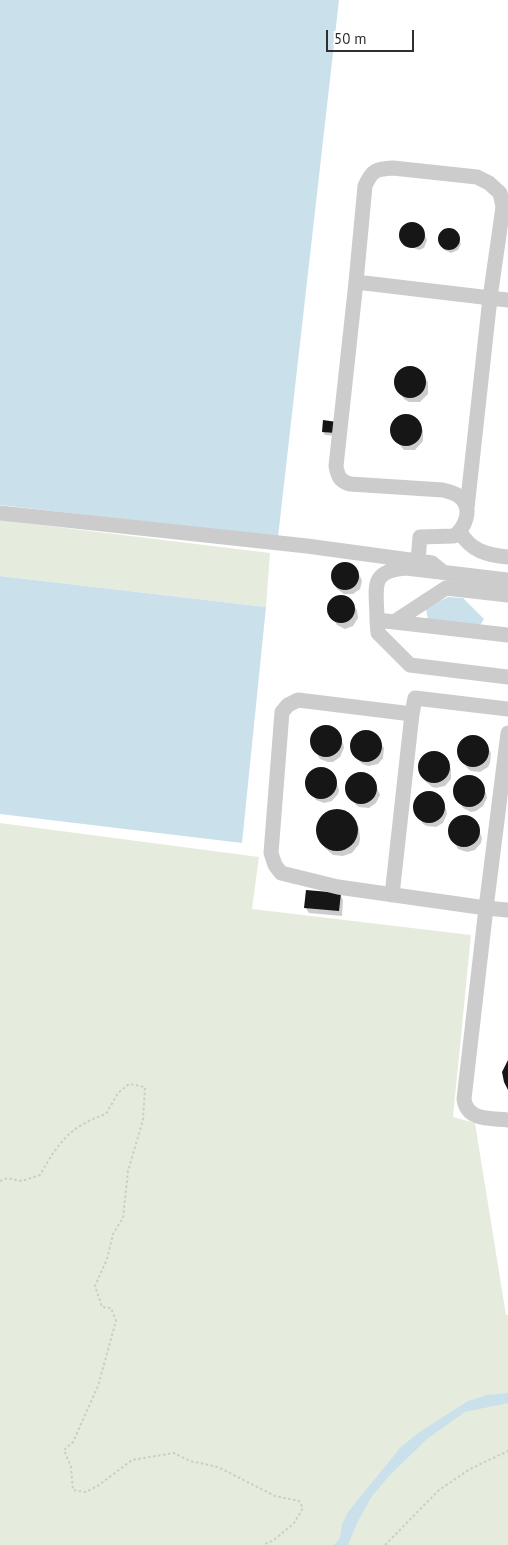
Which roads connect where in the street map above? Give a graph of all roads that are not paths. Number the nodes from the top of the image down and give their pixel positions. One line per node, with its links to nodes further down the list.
1 (356, 282): 2 (lane); 2 (lane); 4 (lane)
2 (490, 298): 3 (lane); 4 (lane)
3 (508, 300)
4 (467, 508): 6 (lane)
5 (0, 513): 8 (lane)
6 (460, 532): 7 (lane); 8 (lane)
7 (508, 557)
8 (423, 566): 9 (lane); 11 (lane)
9 (508, 580)
10 (508, 596): 12 (lane)
11 (377, 620): 12 (lane); 14 (lane)
12 (394, 622): 13 (lane)
13 (508, 635)
14 (508, 677)
15 (508, 709): 16 (lane)
16 (412, 714): 19 (lane); 19 (lane)
17 (508, 733): 18 (lane)
18 (506, 768): 20 (lane)
19 (392, 895): 20 (lane)
20 (486, 908): 21 (lane); 22 (lane)
21 (508, 910)
22 (508, 1120)

